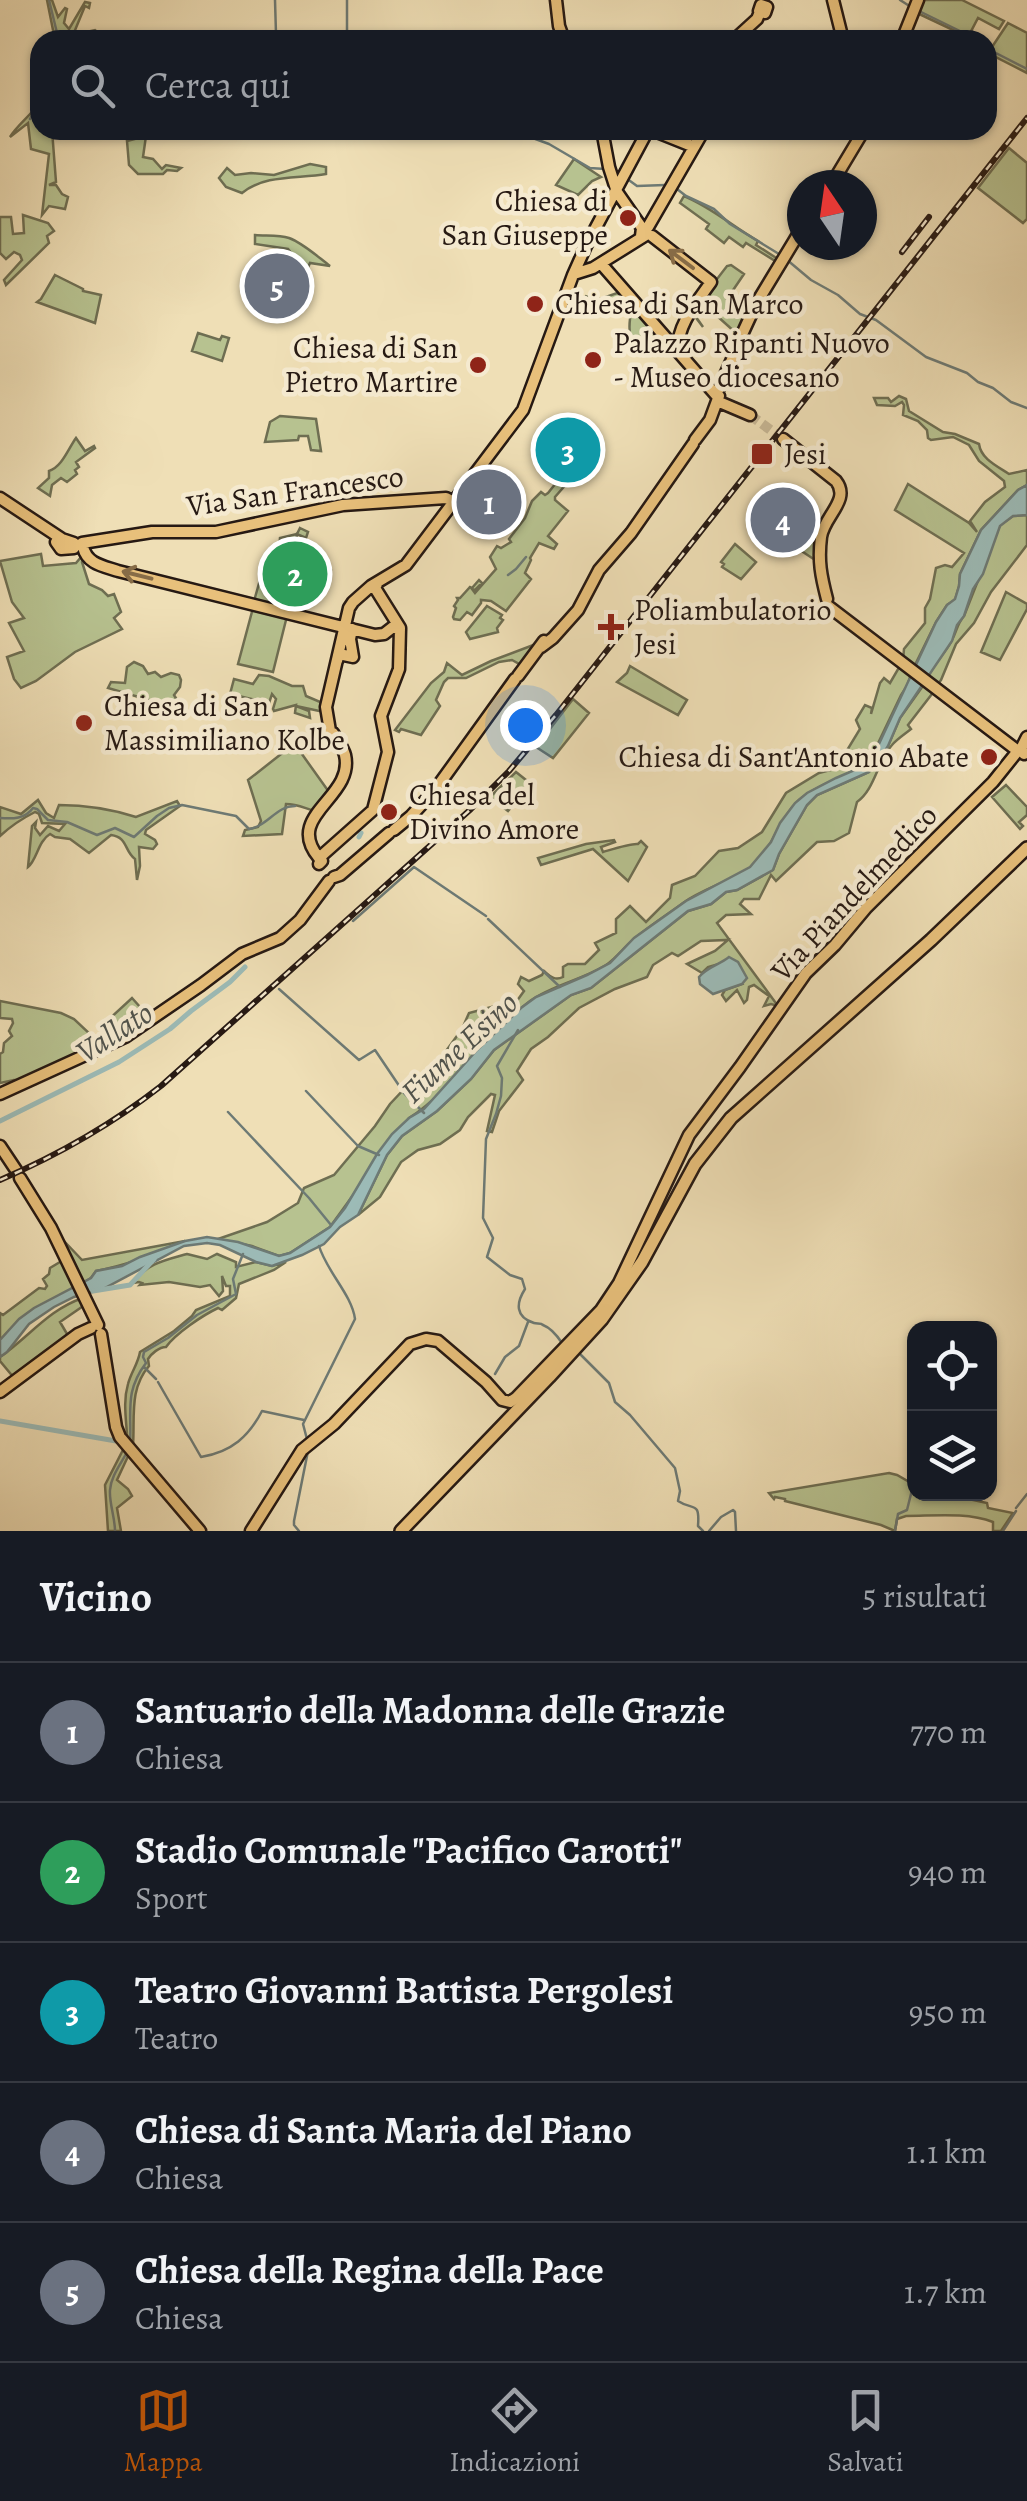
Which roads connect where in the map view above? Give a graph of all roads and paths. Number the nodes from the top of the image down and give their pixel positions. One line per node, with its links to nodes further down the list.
1 (556, 0): 5 (main road)
2 (832, 0): 7 (main road)
3 (916, 0): 8 (main road)
4 (768, 6): 6 (main road)
5 (560, 30)
6 (746, 30)
7 (840, 30)
8 (904, 30)
9 (606, 140): 14 (main road)
10 (644, 140): 14 (main road)
11 (856, 140): 13 (main road)
12 (696, 141): 15 (main road)
13 (839, 170)
14 (619, 178): 15 (main road); 17 (main road)
15 (646, 232): 17 (main road); 18 (main road, one-way to 15)
16 (787, 256): 19 (main road)
17 (590, 268): 18 (main road); 23 (main road)
18 (678, 353): 19 (main road)
19 (717, 399): 20 (main road); 31 (main road)
20 (750, 414)
21 (784, 440): 29 (main road)
22 (0, 498): 24 (main road)
23 (454, 502): 24 (main road, Via San Francesco); 25 (main road)
24 (74, 544): 27 (main road, one-way to 24)
25 (374, 587): 26 (main road); 27 (main road)
26 (396, 624): 27 (main road); 31 (main road)
27 (347, 627): 28 (main road); 28 (main road)
28 (330, 691): 31 (main road)
29 (1019, 748): 37 (main road, Via Piandelmedico)
30 (1027, 850): 38 (highway)
31 (327, 872): 32 (main road)
32 (0, 1094)
33 (0, 1146): 34 (main road)
34 (96, 1333): 35 (main road); 36 (main road)
35 (0, 1392)
36 (200, 1531)
37 (252, 1531)
38 (403, 1531)

